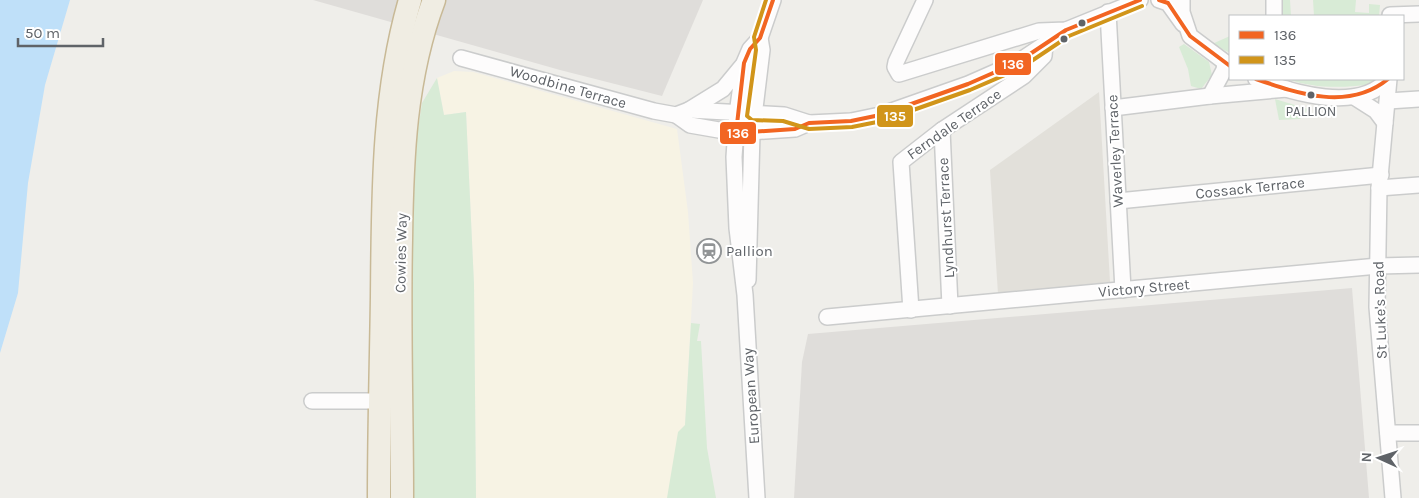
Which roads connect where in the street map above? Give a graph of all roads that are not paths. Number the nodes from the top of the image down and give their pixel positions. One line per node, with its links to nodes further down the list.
1 (410, 0): 52 (highway, Cowies Way)
2 (773, 0): 17 (street)
3 (925, 0): 15 (street)
4 (1140, 0): 10 (street)
5 (1159, 0): 16 (street)
6 (1182, 0): 16 (street)
7 (1274, 0): 12 (street)
8 (1391, 0): 13 (street)
9 (432, 6): 52 (highway, Cowies Way)
10 (1108, 12): 15 (street); 30 (street, Waverley Terrace)
11 (1419, 14): 14 (street)
12 (1274, 15)
13 (1390, 15)
14 (1404, 15)
15 (1066, 30): 18 (street)
16 (1190, 36): 21 (street)
17 (760, 38): 20 (street); 33 (street, European Way)
18 (1045, 44): 34 (street); 36 (street, Ferndale Terrace)
19 (461, 58): 31 (street, Woodbine Terrace)
20 (744, 63): 31 (street); 32 (street, European Way)
21 (1228, 65): 26 (street)
22 (1260, 80): 25 (street)
23 (1387, 80): 27 (street)
24 (1388, 80): 29 (street, St Luke's Road)
25 (1280, 85): 26 (street); 27 (street)
26 (1210, 96): 30 (street)
27 (1354, 97): 35 (street)
28 (1419, 99): 29 (street)
29 (1388, 101): 35 (street, St Luke's Road)
30 (1113, 108): 43 (street, Waverley Terrace)
31 (682, 112): 32 (street, Woodbine Terrace); 37 (street, Woodbine Terrace)
32 (737, 114): 33 (street, Woodbine Terrace); 38 (street, European Way)
33 (754, 114): 34 (street, Woodbine Terrace); 39 (street, European Way)
34 (808, 123): 39 (street, Woodbine Terrace)
35 (1385, 123): 41 (street, St Luke's Road)
36 (942, 130): 48 (street, Lyndhurst Terrace); 49 (street, Ferndale Terrace)
37 (716, 131): 38 (street, Woodbine Terrace); 40 (street)
38 (736, 133): 39 (street, Woodbine Terrace); 40 (street, European Way)
39 (752, 133): 47 (street, European Way)
40 (734, 157): 47 (street, European Way)
41 (1380, 182): 42 (street, Cossack Terrace); 43 (street, Cossack Terrace); 45 (street, St Luke's Road)
42 (1419, 185)
43 (1118, 200): 46 (street, Waverley Terrace)
44 (1419, 265): 45 (street, Victory Street)
45 (1378, 266): 46 (street, Victory Street); 53 (street, St Luke's Road)
46 (1123, 290): 48 (street, Victory Street)
47 (745, 295): 57 (street, European Way)
48 (950, 306): 49 (street, Victory Street)
49 (911, 310): 50 (street, Victory Street)
50 (827, 317)
51 (312, 401): 52 (street)
52 (391, 401): 55 (highway, Cowies Way); 56 (highway, Cowies Way)
53 (1388, 433): 54 (street); 58 (street, St Luke's Road)
54 (1419, 433)
55 (379, 498)
56 (402, 498)
57 (757, 498)
58 (1393, 498)

